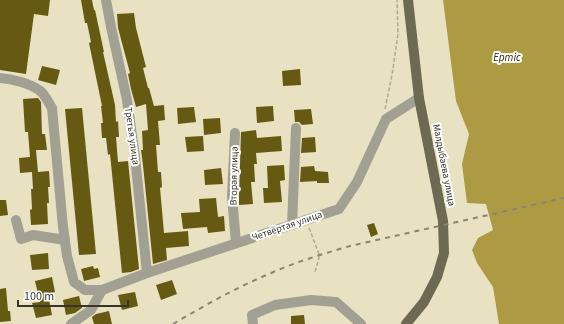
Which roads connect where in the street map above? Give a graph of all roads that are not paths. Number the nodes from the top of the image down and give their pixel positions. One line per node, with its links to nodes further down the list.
1 (106, 0): 11 (street, Третья улица)
2 (408, 0): 4 (main road, Малдыбаева улица)
3 (0, 78): 9 (street, Четвёртая улица)
4 (419, 98): 8 (street, Четвёртая улица); 16 (main road, Малдыбаева улица)
5 (296, 128): 8 (street)
6 (234, 133): 10 (street, Вторая улица)
7 (16, 220): 9 (street)
8 (292, 225): 10 (street, Четвёртая улица)
9 (65, 240): 12 (street, Четвёртая улица)
10 (236, 243): 11 (street, Четвёртая улица)
11 (147, 273): 12 (street, Четвёртая улица)
12 (102, 290): 13 (street)
13 (71, 324)
14 (253, 324): 15 (street)
15 (361, 324)
16 (406, 324)

